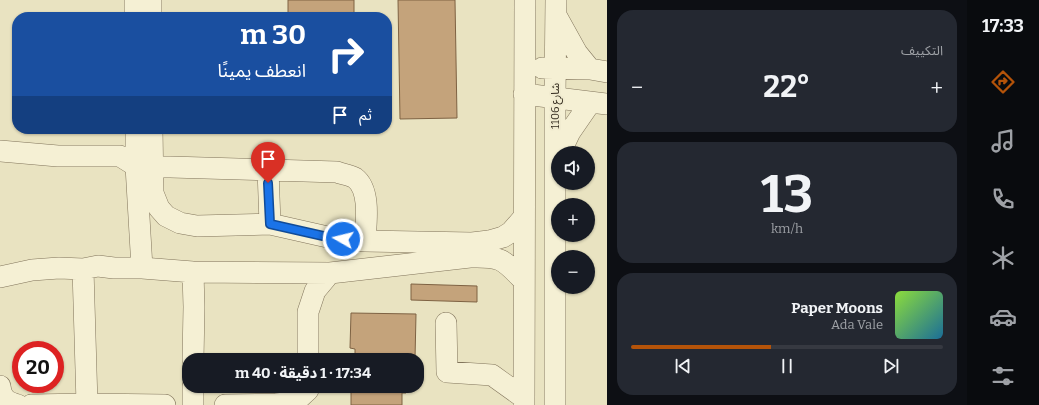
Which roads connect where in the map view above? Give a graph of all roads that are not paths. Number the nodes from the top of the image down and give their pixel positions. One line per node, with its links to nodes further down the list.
1 (135, 0): 5 (street)
2 (151, 0): 6 (street)
3 (525, 0): 7 (street)
4 (556, 8): 8 (street, شارع 1106); 9 (street)
5 (135, 12)
6 (151, 12)
7 (525, 68): 8 (street); 10 (street)
8 (556, 68): 9 (street); 11 (street, شارع 1106)
9 (598, 70)
10 (524, 94): 11 (street); 21 (street)
11 (555, 98): 12 (street); 15 (street, شارع 1106)
12 (599, 104): 16 (street)
13 (137, 134): 18 (street)
14 (151, 134): 18 (street)
15 (557, 146)
16 (564, 146)
17 (0, 151): 18 (street)
18 (144, 166): 19 (street); 22 (street); 24 (street)
19 (268, 169): 22 (street); 23 (street)
20 (558, 190): 45 (street, شارع 1106)
21 (524, 217): 23 (street); 29 (street)
22 (270, 224): 23 (street)
23 (366, 241)
24 (142, 268): 25 (street); 26 (street)
25 (83, 269): 28 (street); 39 (street)
26 (193, 272): 27 (street); 31 (street)
27 (330, 273): 29 (street); 32 (street)
28 (0, 277)
29 (524, 281): 33 (street)
30 (446, 323): 34 (street)
31 (193, 353)
32 (308, 353)
33 (523, 360): 34 (street); 38 (street)
34 (492, 375): 38 (street)
35 (0, 386): 40 (street)
36 (193, 393): 43 (street)
37 (305, 393): 44 (street)
38 (524, 402)
39 (87, 404): 41 (street); 42 (street)
40 (18, 405)
41 (31, 405)
42 (165, 405)
43 (192, 405)
44 (225, 405)
45 (555, 405)

